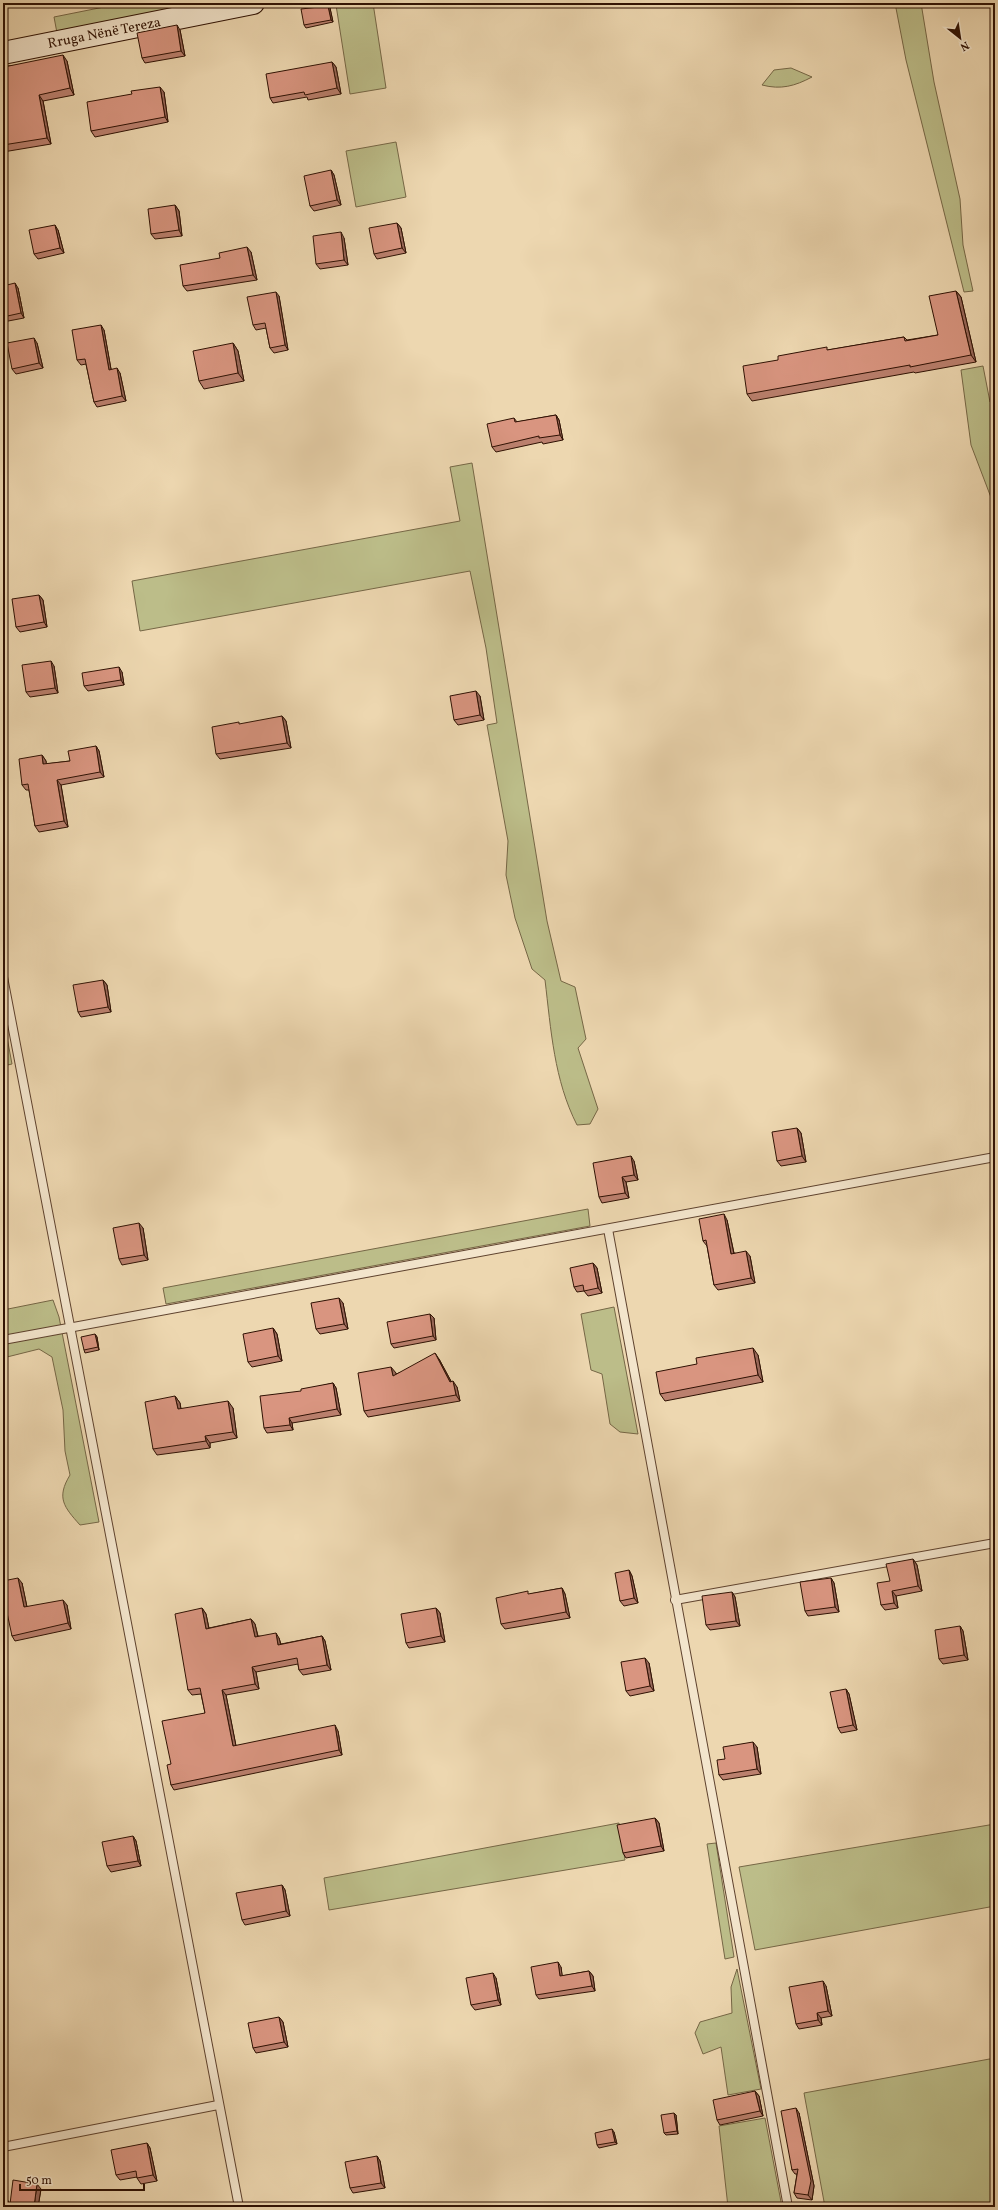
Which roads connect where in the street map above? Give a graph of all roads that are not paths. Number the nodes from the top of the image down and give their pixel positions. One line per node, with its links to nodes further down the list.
1 (253, 3): 2 (main road, Rruga Nënë Tereza)
2 (3, 53)
3 (3, 977): 6 (lane)
4 (995, 1157): 5 (lane)
5 (608, 1229): 6 (lane); 9 (lane)
6 (72, 1328): 7 (lane); 10 (lane)
7 (3, 1340)
8 (995, 1543): 9 (lane)
9 (675, 1600): 13 (lane)
10 (218, 2105): 11 (lane); 12 (lane)
11 (3, 2147)
12 (238, 2207)
13 (788, 2207)

